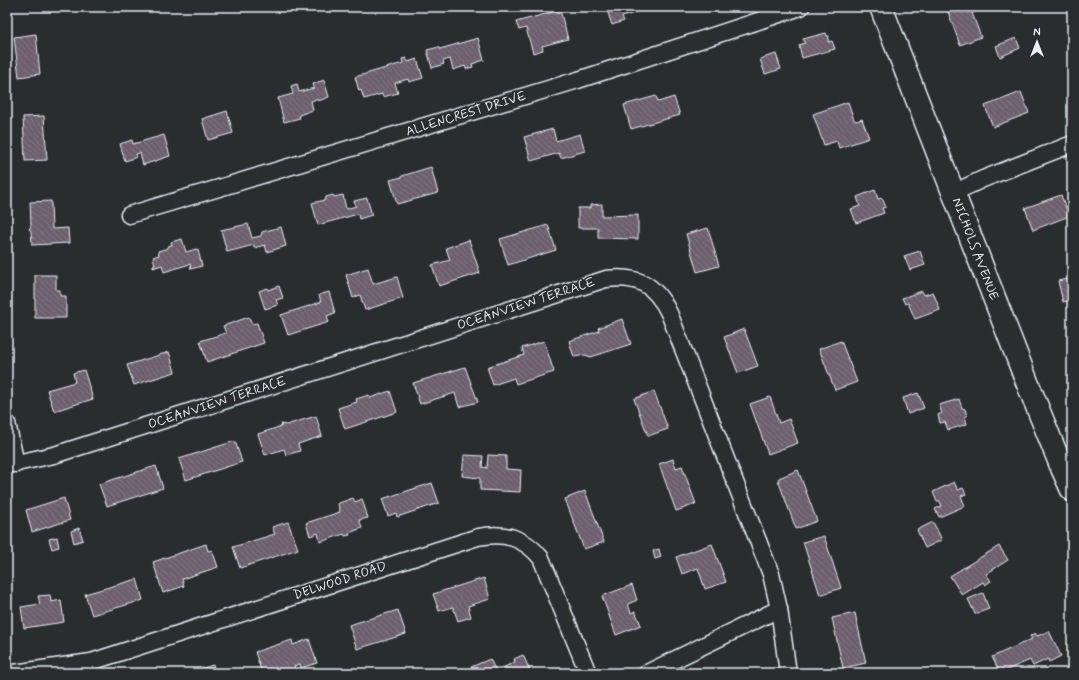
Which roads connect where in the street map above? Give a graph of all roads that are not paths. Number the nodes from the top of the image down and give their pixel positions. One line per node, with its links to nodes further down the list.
1 (801, 7): 5 (street, ALLENCREST DRIVE)
2 (881, 7): 4 (main road, NICHOLS AVENUE)
3 (1072, 144): 4 (street)
4 (953, 193): 8 (main road, NICHOLS AVENUE)
5 (130, 215)
6 (7, 423): 7 (street)
7 (12, 464): 9 (street, OCEANVIEW TERRACE)
8 (1072, 490)
9 (779, 609): 12 (street); 13 (street, OCEANVIEW TERRACE)
10 (14, 673): 11 (street, DELWOOD ROAD)
11 (588, 673)
12 (647, 673)
13 (788, 673)

